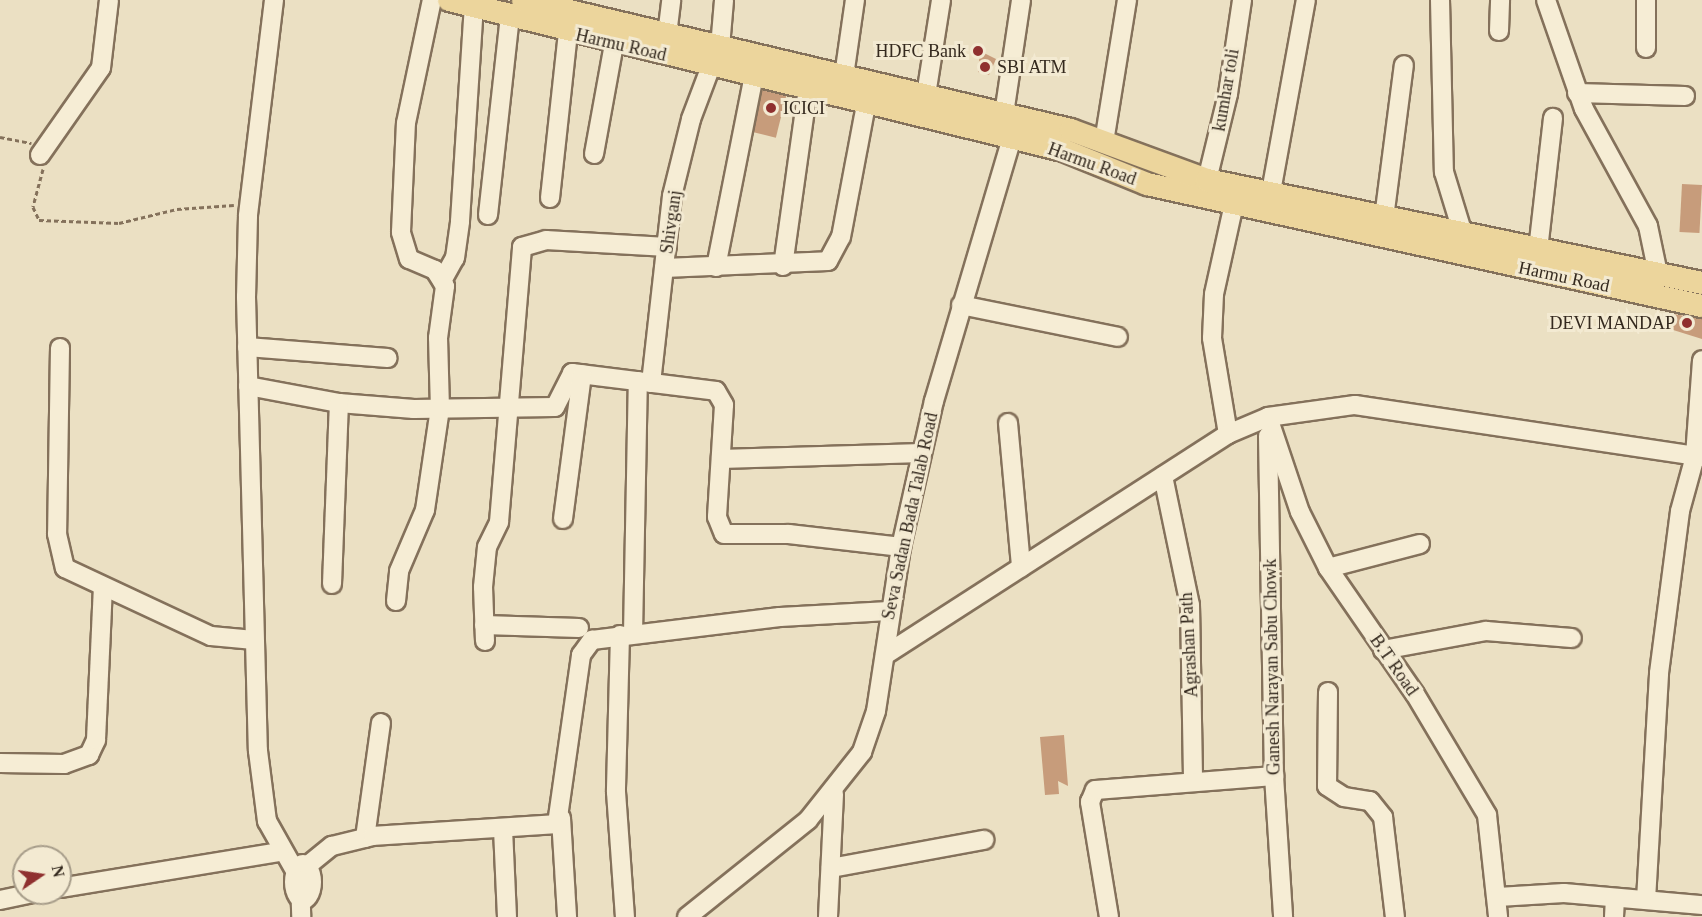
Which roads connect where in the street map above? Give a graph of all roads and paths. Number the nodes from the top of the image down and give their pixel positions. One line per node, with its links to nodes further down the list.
1 (109, 0): 39 (street)
2 (274, 0): 43 (street)
3 (432, 0): 54 (street)
4 (449, 0): 18 (main road, Harmu Road)
5 (671, 0): 22 (street)
6 (724, 0): 25 (street, Shivganj)
7 (855, 0): 28 (street)
8 (941, 0): 31 (street)
9 (1021, 0): 35 (street, Seva Sadan Bada Talab Road)
10 (1127, 0): 37 (street)
11 (1242, 0): 40 (street, kumhar toli)
12 (1306, 0): 41 (street)
13 (1440, 0): 47 (street)
14 (1500, 0): 20 (street)
15 (1546, 0): 30 (street)
16 (1646, 0): 24 (street)
17 (560, 6): 19 (main road, Harmu Road); 22 (main road, Harmu Road)
18 (474, 7): 19 (main road, Harmu Road); 54 (street)
19 (516, 8): 21 (main road, Harmu Road); 45 (street)
20 (1499, 31)
21 (568, 32): 23 (main road, Harmu Road); 42 (street)
22 (667, 35): 25 (main road, Harmu Road)
23 (615, 44): 25 (main road, Harmu Road); 38 (street)
24 (1646, 48)
25 (716, 56): 27 (main road, Harmu Road); 28 (main road, Harmu Road); 48 (street, Shivganj)
26 (1404, 65): 46 (street)
27 (754, 75): 29 (main road, Harmu Road); 51 (street)
28 (844, 76): 31 (main road, Harmu Road)
29 (808, 87): 33 (main road, Harmu Road); 50 (street)
30 (1577, 93): 32 (street); 53 (street)
31 (926, 95): 35 (main road, Harmu Road)
32 (1685, 96)
33 (867, 100): 35 (main road, Harmu Road); 50 (street)
34 (1553, 118): 49 (street)
35 (1011, 123): 37 (main road, Harmu Road); 44 (main road, Harmu Road); 56 (street, Seva Sadan Bada Talab Road)
36 (0, 137): 39 (path)
37 (1104, 142): 40 (main road, Harmu Road)
38 (594, 154)
39 (40, 155): 43 (path)
40 (1207, 180): 41 (main road, Harmu Road)
41 (1271, 192): 46 (main road, Harmu Road)
42 (550, 198)
43 (250, 204): 59 (street)
44 (1234, 204): 57 (main road, Harmu Road); 71 (street)
45 (488, 215)
46 (1384, 218): 47 (main road, Harmu Road)
47 (1463, 234): 49 (main road, Harmu Road)
48 (667, 247): 52 (street, Shivganj); 67 (street)
49 (1538, 250): 53 (main road, Harmu Road)
50 (783, 266): 51 (street)
51 (716, 267): 52 (street)
52 (664, 268): 64 (street, Shivganj)
53 (1658, 274): 55 (main road, Harmu Road)
54 (442, 281): 68 (street)
55 (1702, 283)
56 (961, 305): 58 (street); 72 (street, Seva Sadan Bada Talab Road)
57 (1702, 306)
58 (1118, 337)
59 (247, 347): 61 (street); 65 (street)
60 (60, 348): 82 (street)
61 (388, 358)
62 (1702, 360): 73 (street)
63 (582, 374): 64 (street); 67 (street); 76 (street)
64 (645, 382): 74 (street); 86 (street, Shivganj)
65 (248, 386): 66 (street); 88 (street)
66 (339, 403): 68 (street); 81 (street)
67 (506, 409): 68 (street); 85 (street)
68 (440, 410): 83 (street)
69 (1268, 417): 71 (street); 73 (street); 80 (street, B.T Road); 94 (street, Ganesh Narayan Sabu Chowk)
70 (1008, 423): 79 (street)
71 (1228, 434): 75 (street)
72 (922, 453): 74 (street); 78 (street, Seva Sadan Bada Talab Road)
73 (1699, 456): 107 (street)
74 (721, 459): 78 (street)
75 (1163, 476): 79 (street); 95 (street, Agrashan Path)
76 (563, 519)
77 (1420, 544): 80 (street)
78 (901, 547): 84 (street, Seva Sadan Bada Talab Road)
79 (1021, 567): 90 (street)
80 (1328, 568): 89 (street, B.T Road)
81 (332, 584)
82 (103, 587): 88 (street); 93 (street)
83 (396, 601)
84 (889, 611): 86 (street); 90 (street, Seva Sadan Bada Talab Road)
85 (579, 628)
86 (626, 635): 97 (street); 112 (street, Shivganj)
87 (1572, 638): 89 (street)
88 (254, 640): 101 (street)
89 (1383, 650): 105 (street, B.T Road)
90 (885, 655): 96 (street, Seva Sadan Bada Talab Road)
91 (1328, 692): 117 (street)
92 (381, 723): 99 (street)
93 (0, 763)
94 (1274, 776): 95 (street); 116 (street, Ganesh Narayan Sabu Chowk)
95 (1193, 781): 115 (street)
96 (834, 794): 102 (street); 113 (street, Seva Sadan Bada Talab Road)
97 (561, 818): 98 (street); 111 (street)
98 (503, 829): 99 (street); 110 (street)
99 (365, 838): 103 (street)
100 (984, 840): 102 (street)
101 (280, 852): 103 (street); 104 (street)
102 (831, 868): 114 (street)
103 (300, 872): 109 (street)
104 (72, 886)
105 (1498, 897): 106 (street); 118 (street, B.T Road)
106 (1615, 898): 107 (street); 119 (street)
107 (1646, 900): 108 (street)
108 (1702, 905)
109 (301, 917)
110 (507, 917)
111 (567, 917)
112 (625, 917)
113 (687, 917)
114 (828, 917)
115 (1108, 917)
116 (1283, 917)
117 (1395, 917)
118 (1498, 917)
119 (1614, 917)

